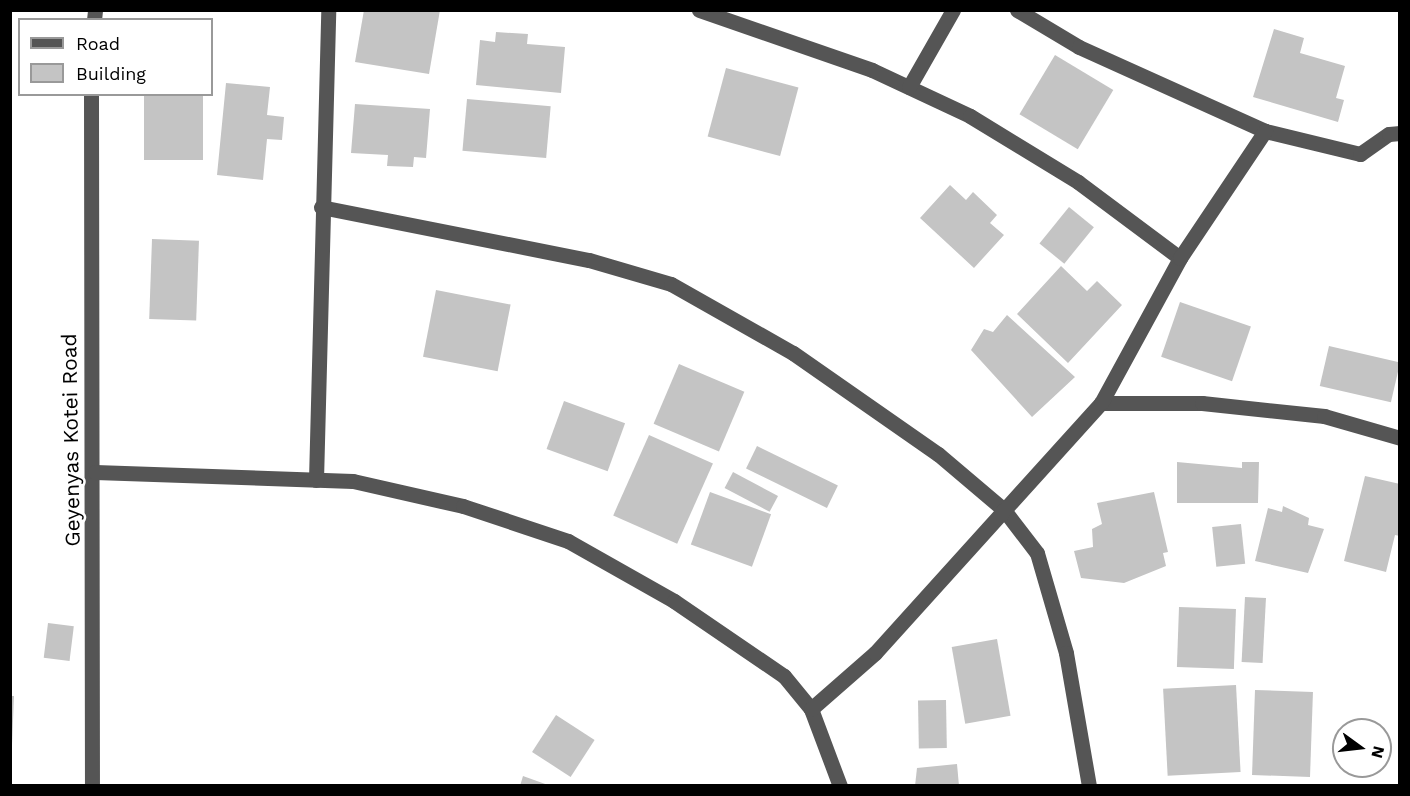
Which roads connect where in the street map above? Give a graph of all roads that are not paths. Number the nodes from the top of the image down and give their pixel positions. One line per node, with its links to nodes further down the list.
1 (328, 10): 9 (street)
2 (699, 10): 5 (street)
3 (953, 10): 5 (street)
4 (1017, 10): 7 (street)
5 (909, 87): 10 (street)
6 (92, 96): 13 (street, Geyenyas Kotei Road)
7 (1265, 131): 8 (street); 10 (street)
8 (1400, 134)
9 (321, 207): 14 (street); 15 (street)
10 (1180, 258): 11 (street)
11 (1101, 403): 12 (street); 15 (street)
12 (1400, 438)
13 (95, 472): 14 (street); 17 (street, Geyenyas Kotei Road)
14 (316, 480): 16 (street)
15 (1004, 510): 16 (street); 19 (street)
16 (811, 709): 18 (street)
17 (92, 786)
18 (840, 786)
19 (1089, 786)

